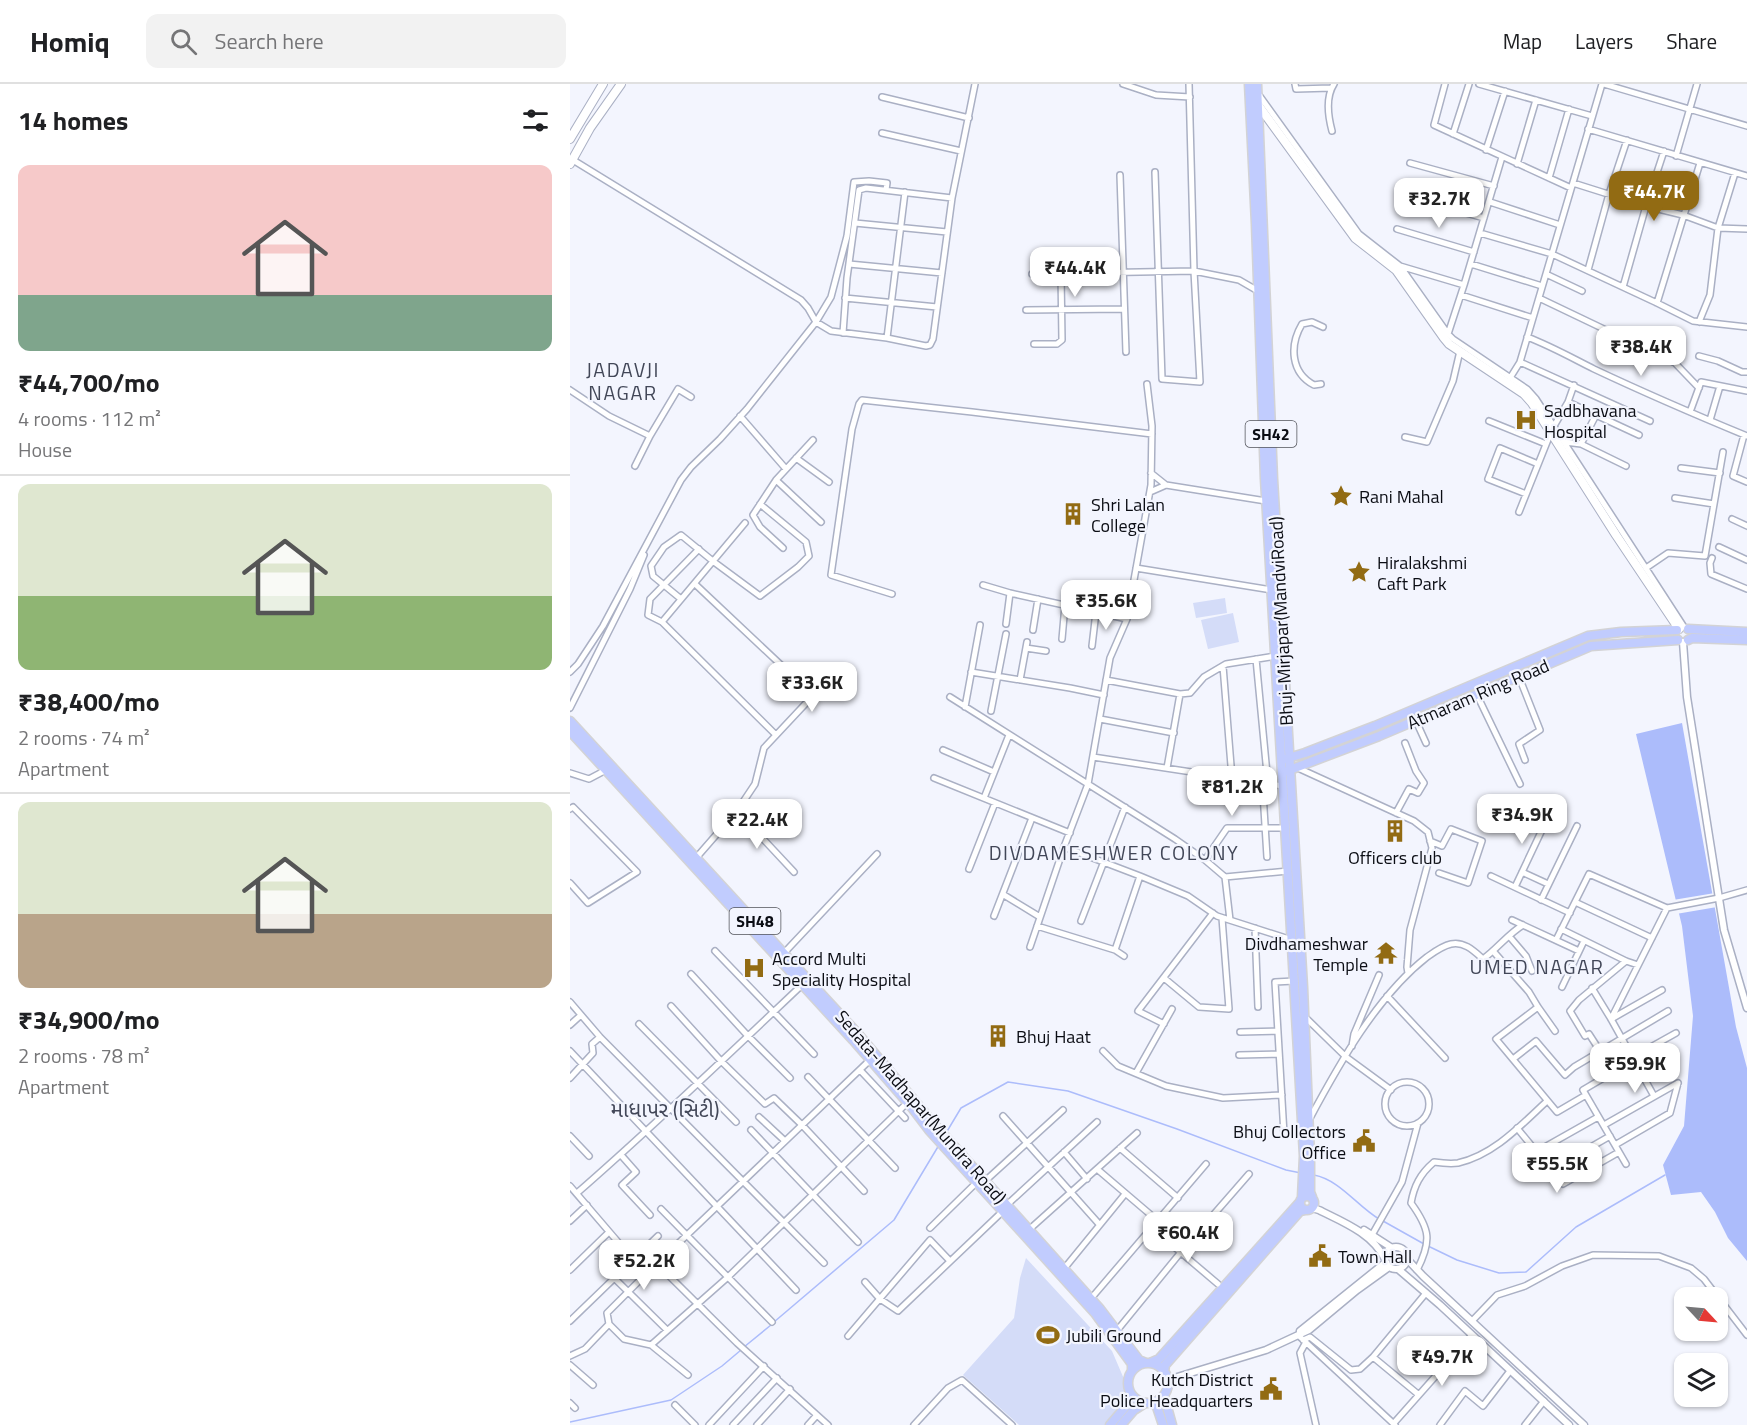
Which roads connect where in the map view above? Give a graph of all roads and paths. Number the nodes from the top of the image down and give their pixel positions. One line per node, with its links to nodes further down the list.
1 (603, 84): 29 (main road)
2 (621, 84): 36 (main road)
3 (974, 84): 23 (street)
4 (1123, 84): 17 (street)
5 (1189, 84): 17 (street)
6 (1257, 84): 14 (main road, Bhuj-Mirjapar(MandviRoad) / SH42)
7 (1295, 84): 13 (street)
8 (1445, 84): 28 (street)
9 (1469, 84): 28 (street)
10 (1479, 84): 15 (street)
11 (1603, 84): 21 (street); 22 (street)
12 (1697, 84): 21 (street)
13 (1332, 86): 26 (street)
14 (1252, 90): 19 (main road, Bhuj-Mirjapar(MandviRoad) / SH42); 68 (street); 81 (main road, Bhuj-Mirjapar(MandviRoad) / SH42)
15 (1505, 91): 18 (street); 31 (street)
16 (882, 97): 23 (street)
17 (1190, 97): 71 (street)
18 (1536, 100): 20 (street); 39 (street)
19 (1258, 105): 102 (main road); 217 (main road, Bhuj-Mirjapar(MandviRoad) / SH42)
20 (1569, 109): 22 (street); 44 (street)
21 (1689, 110): 24 (street); 34 (street)
22 (1592, 116): 25 (street)
23 (969, 118): 32 (street)
24 (1747, 126)
25 (1588, 129): 30 (street); 46 (street)
26 (1332, 130)
27 (882, 133): 32 (street)
28 (1453, 134): 31 (street)
29 (570, 139)
30 (1627, 140): 33 (street); 49 (street)
31 (1486, 150): 35 (street)
32 (961, 151): 50 (street)
33 (1664, 152): 34 (street); 53 (street)
34 (1676, 156): 38 (street)
35 (1502, 158): 39 (street); 45 (street)
36 (571, 162): 93 (street)
37 (1410, 163): 45 (street)
38 (1700, 163): 41 (street); 54 (street)
39 (1517, 164): 44 (street)
40 (1155, 172): 73 (street)
41 (1735, 173): 43 (street); 59 (street)
42 (1120, 176): 72 (street)
43 (1747, 176)
44 (1549, 178): 46 (street)
45 (1494, 186): 52 (street)
46 (1572, 186): 49 (street); 57 (street)
47 (886, 190): 48 (street); 56 (street); 93 (street)
48 (904, 192): 50 (street); 58 (street)
49 (1609, 194): 53 (street); 70 (street)
50 (952, 198): 62 (street)
51 (1412, 198): 55 (street)
52 (1490, 202): 55 (street); 57 (street)
53 (1646, 206): 54 (street); 80 (street)
54 (1683, 215): 59 (street); 87 (street)
55 (1484, 218): 63 (street)
56 (855, 223): 58 (street); 66 (street)
57 (1560, 225): 65 (street)
58 (900, 227): 62 (street); 69 (street)
59 (1718, 228): 61 (street); 94 (street)
60 (1397, 229): 64 (street)
61 (1747, 229)
62 (947, 232): 74 (street)
63 (1480, 233): 64 (street); 65 (street)
64 (1474, 252): 67 (street)
65 (1552, 254): 70 (street); 77 (street)
66 (849, 264): 69 (street); 84 (street)
67 (1470, 264): 78 (street); 79 (street)
68 (1400, 266): 78 (street); 98 (street)
69 (895, 269): 74 (street); 86 (street)
70 (1588, 270): 80 (street)
71 (1194, 271): 73 (street); 73 (street); 81 (street)
72 (1123, 272): 73 (street); 75 (street); 89 (street)
73 (1159, 272)
74 (942, 273): 88 (street)
75 (1061, 273): 76 (street); 91 (street)
76 (1032, 274)
77 (1546, 274): 79 (street); 82 (street)
78 (1464, 285): 83 (street)
79 (1542, 286): 85 (street)
80 (1623, 287): 87 (street)
81 (1258, 291): 149 (main road, Bhuj-Mirjapar(MandviRoad) / SH42)
82 (1582, 291)
83 (1461, 295): 92 (street); 98 (street)
84 (845, 298): 86 (street); 97 (street)
85 (1539, 298): 92 (street); 112 (street)
86 (891, 303): 88 (street); 100 (street)
87 (1657, 303): 94 (street)
88 (937, 307): 100 (street)
89 (1124, 309): 91 (street); 103 (street)
90 (1026, 310): 91 (street)
91 (1061, 310): 101 (street)
92 (1533, 318): 99 (street)
93 (816, 322): 97 (street); 119 (street)
94 (1699, 322): 96 (street)
95 (1323, 327): 109 (street)
96 (1747, 327)
97 (843, 333): 100 (street)
98 (1448, 334): 107 (street)
99 (1527, 337): 105 (street); 117 (street)
100 (887, 338)
101 (1034, 344)
102 (1460, 351): 123 (main road); 128 (street)
103 (1126, 352)
104 (1698, 356): 106 (street)
105 (1520, 362): 107 (street); 110 (street)
106 (1747, 372)
107 (1510, 378): 123 (street)
108 (1147, 384): 124 (street)
109 (1321, 384)
110 (1574, 386): 116 (street); 122 (street)
111 (1720, 386): 112 (street); 114 (street); 120 (street)
112 (1699, 388): 117 (street)
113 (570, 390): 127 (street)
114 (1747, 391)
115 (691, 396): 127 (street)
116 (1568, 402): 118 (street); 123 (street)
117 (1690, 412): 120 (street)
118 (1596, 415): 125 (street); 132 (street)
119 (740, 416): 139 (street); 154 (street)
120 (1710, 420): 126 (street)
121 (1489, 421): 131 (street)
122 (1650, 421)
123 (1552, 429): 130 (street); 131 (street); 181 (main road)
124 (1152, 434): 140 (street); 172 (street)
125 (1639, 435)
126 (1746, 435): 144 (street)
127 (650, 436): 136 (street)
128 (1405, 437)
129 (813, 440): 134 (street)
130 (1565, 442): 132 (street); 165 (street)
131 (1546, 444): 135 (street)
132 (1581, 444): 137 (street)
133 (1723, 452): 141 (street)
134 (796, 458): 139 (street); 143 (street)
135 (1538, 464): 147 (street); 147 (street)
136 (635, 466)
137 (1626, 466)
138 (1681, 468): 141 (street)
139 (786, 469): 142 (street)
140 (1151, 473): 145 (street); 146 (street)
141 (1720, 473): 151 (street)
142 (776, 480): 150 (street); 155 (street)
143 (829, 482)
144 (1747, 482)
145 (1166, 485): 146 (street); 149 (street)
146 (1150, 492): 164 (street)
147 (1526, 494): 152 (street)
148 (1676, 498): 151 (street)
149 (1266, 501): 170 (main road, Bhuj-Mirjapar(MandviRoad) / SH42)
150 (760, 504): 159 (street); 163 (street)
151 (1714, 504): 165 (street)
152 (1519, 512)
153 (1732, 519): 157 (street)
154 (658, 522): 193 (street); 204 (street)
155 (821, 522)
156 (745, 524): 163 (street)
157 (1747, 526)
158 (1719, 547): 162 (street)
159 (783, 548)
160 (699, 549): 163 (street); 167 (street); 167 (street)
161 (1712, 558): 169 (street)
162 (1747, 560)
163 (714, 562): 166 (street)
164 (1136, 568): 170 (street); 177 (street)
165 (1646, 568): 181 (street)
166 (695, 584): 173 (street); 211 (street)
167 (663, 585): 173 (street); 178 (street)
168 (983, 585): 171 (street)
169 (1747, 589)
170 (1272, 591): 190 (main road, Bhuj-Mirjapar(MandviRoad) / SH42)
171 (1010, 593): 174 (street); 179 (street)
172 (892, 594)
173 (681, 599): 178 (street)
174 (1038, 599): 175 (street); 182 (street)
175 (1065, 605): 176 (street); 185 (street)
176 (1096, 612): 177 (street); 188 (street)
177 (1128, 620): 198 (street)
178 (662, 622): 211 (street)
179 (1006, 624)
180 (980, 625): 194 (street)
181 (1682, 629): 183 (main road, Atmaram Ring Road); 187 (main road); 187 (main road); 217 (main road, Atmaram Ring Road)
182 (1033, 630)
183 (1747, 632)
184 (1006, 634): 195 (street)
185 (1062, 639)
186 (1747, 640): 187 (main road, Atmaram Ring Road)
187 (1683, 641): 196 (main road, Atmaram Ring Road); 263 (street)
188 (1092, 646)
189 (1047, 651): 197 (street)
190 (1276, 656): 191 (street); 217 (main road, Bhuj-Mirjapar(MandviRoad) / SH42)
191 (1256, 659): 192 (street); 227 (street)
192 (1223, 666): 199 (street); 225 (street)
193 (570, 672)
194 (971, 672): 195 (street); 203 (street)
195 (998, 677): 197 (street); 205 (street)
196 (1519, 677): 201 (main road, Atmaram Ring Road); 218 (street)
197 (1020, 680): 200 (street)
198 (1106, 680): 199 (street); 200 (street)
199 (1180, 694): 210 (street)
200 (1104, 695): 206 (street)
201 (1477, 695): 207 (main road, Atmaram Ring Road); 228 (street)
202 (950, 697): 203 (street)
203 (965, 707): 212 (street)
204 (570, 708)
205 (991, 711)
206 (1100, 719): 210 (street); 216 (street)
207 (1416, 721): 214 (street); 221 (main road, Atmaram Ring Road)
208 (570, 722): 247 (main road, Sedata-Madhapar(Mundra Road) / SH48)
209 (570, 731): 220 (main road, Sedata-Madhapar(Mundra Road) / SH48)
210 (1174, 733): 219 (street)
211 (776, 735): 235 (street)
212 (1009, 735): 222 (street); 226 (street)
213 (1405, 743): 236 (street)
214 (1426, 743)
215 (944, 750): 222 (street)
216 (1093, 757): 219 (street); 226 (street)
217 (1286, 759): 221 (main road, Bhuj-Mirjapar(MandviRoad) / SH42)
218 (1525, 760)
219 (1167, 768): 225 (street)
220 (606, 770): 223 (street); 299 (main road, Sedata-Madhapar(Mundra Road) / SH48)
221 (1290, 770): 229 (main road, Bhuj-Mirjapar(MandviRoad) / SH42); 236 (street); 313 (main road, Bhuj-Mirjapar(MandviRoad) / SH42)
222 (994, 772): 231 (street)
223 (570, 773)
224 (934, 778): 231 (street)
225 (1232, 778): 227 (street)
226 (1088, 784): 233 (street); 242 (street)
227 (1268, 784): 229 (street)
228 (1520, 784)
229 (1283, 786): 241 (main road, Bhuj-Mirjapar(MandviRoad) / SH42)
230 (1196, 793): 240 (street)
231 (984, 798): 232 (street)
232 (995, 803): 238 (street); 250 (street)
233 (1125, 807): 248 (street); 249 (street)
234 (570, 809): 258 (street)
235 (737, 811): 247 (street); 252 (street)
236 (1396, 813): 243 (street)
237 (1550, 813): 253 (street)
238 (1032, 818): 242 (street); 262 (street)
239 (1576, 826): 259 (street)
240 (1265, 828): 241 (street); 246 (street); 248 (street)
241 (1286, 828): 251 (main road, Bhuj-Mirjapar(MandviRoad) / SH42)
242 (1070, 833): 244 (street)
243 (1430, 841): 254 (street); 294 (street)
244 (1064, 847): 249 (street); 270 (street)
245 (877, 854): 289 (street)
246 (1268, 856)
247 (696, 858): 289 (main road, Sedata-Madhapar(Mundra Road) / SH48)
248 (1205, 860): 257 (street)
249 (1103, 862): 255 (street); 274 (street)
250 (969, 869)
251 (1288, 871): 257 (street); 281 (main road, Bhuj-Mirjapar(MandviRoad) / SH42)
252 (794, 872)
253 (1522, 872): 259 (street); 260 (street)
254 (1440, 873)
255 (1140, 876): 267 (street); 285 (street)
256 (1491, 876): 260 (street)
257 (1225, 877): 272 (street)
258 (570, 883)
259 (1548, 884): 264 (street)
260 (1515, 887): 264 (street)
261 (1747, 890): 263 (street)
262 (1004, 895): 269 (street); 270 (street)
263 (1719, 898): 266 (street); 308 (street)
264 (1541, 900): 268 (street)
265 (1575, 902): 266 (street); 268 (street); 280 (street)
266 (1667, 908): 280 (street)
267 (1213, 913): 271 (street); 297 (street)
268 (1570, 913): 278 (street)
269 (994, 916)
270 (1040, 916): 276 (street)
271 (1222, 918): 272 (street); 297 (street)
272 (1230, 920): 277 (street)
273 (1512, 920): 275 (street)
274 (1081, 921)
275 (1523, 925): 279 (street); 282 (street)
276 (1037, 926): 284 (street); 285 (street)
277 (1255, 928): 281 (street); 306 (street)
278 (1562, 930): 282 (street); 283 (street)
279 (1509, 936): 287 (street); 293 (street)
280 (1652, 938): 292 (street)
281 (1292, 940): 298 (main road, Bhuj-Mirjapar(MandviRoad) / SH42)
282 (1556, 940): 288 (street)
283 (1584, 941): 288 (street); 291 (street)
284 (1030, 947)
285 (1115, 950): 290 (street)
286 (716, 951): 310 (street)
287 (1493, 951): 294 (street); 307 (street)
288 (1579, 951): 300 (street)
289 (784, 953): 365 (main road, Sedata-Madhapar(Mundra Road) / SH48)
290 (1124, 956)
291 (1626, 961): 292 (street); 301 (street)
292 (1638, 965): 314 (street)
293 (1532, 971)
294 (1408, 973): 303 (street)
295 (691, 974): 322 (street)
296 (1379, 975): 325 (street)
297 (1164, 978): 316 (street)
298 (1294, 981): 318 (street); 384 (main road, Bhuj-Mirjapar(MandviRoad) / SH42)
299 (803, 984): 310 (street); 335 (main road, Sedata-Madhapar(Mundra Road) / SH48)
300 (1562, 987)
301 (1592, 988): 314 (street); 328 (street)
302 (1662, 990): 314 (street)
303 (1387, 996): 325 (street); 333 (street)
304 (570, 1002): 312 (street)
305 (671, 1006): 337 (street)
306 (1258, 1007)
307 (1538, 1007): 319 (street); 336 (street)
308 (1747, 1008)
309 (1172, 1009): 316 (street)
310 (774, 1011): 322 (street); 329 (street)
311 (1668, 1011): 324 (street)
312 (581, 1015): 317 (street); 323 (street)
313 (1304, 1016): 332 (street); 359 (main road, Bhuj-Mirjapar(MandviRoad) / SH42)
314 (1611, 1019): 324 (street)
315 (639, 1024): 344 (street)
316 (1164, 1024): 340 (street)
317 (570, 1025)
318 (1278, 1031): 320 (street); 330 (street)
319 (1555, 1031)
320 (1240, 1032)
321 (1676, 1033): 334 (street)
322 (748, 1036): 337 (street); 343 (street)
323 (600, 1037): 338 (street); 352 (street)
324 (1622, 1038): 328 (street); 334 (street)
325 (1352, 1047): 332 (street)
326 (570, 1051): 338 (street)
327 (1103, 1051): 340 (street)
328 (1600, 1052): 336 (street)
329 (814, 1054)
330 (1279, 1054): 331 (street); 346 (street)
331 (1239, 1055)
332 (1346, 1057): 345 (street); 359 (street)
333 (1445, 1058)
334 (1633, 1058): 347 (street); 348 (street)
335 (870, 1059): 339 (street); 351 (main road, Sedata-Madhapar(Mundra Road) / SH48)
336 (1513, 1059): 350 (street)
337 (721, 1061): 344 (street); 363 (street)
338 (583, 1064): 342 (street); 368 (street)
339 (860, 1070): 349 (street); 354 (street)
340 (1136, 1073): 346 (street)
341 (808, 1077): 349 (street)
342 (570, 1078)
343 (789, 1078)
344 (696, 1083): 352 (street); 360 (street)
345 (1391, 1090): 362 (street); 362 (street)
346 (1282, 1095): 370 (street)
347 (1586, 1095): 350 (street); 357 (street)
348 (1654, 1096): 364 (street); 376 (street)
349 (829, 1099): 363 (street); 373 (street)
350 (1547, 1101): 366 (street)
351 (908, 1102): 354 (street); 365 (main road, Sedata-Madhapar(Mundra Road) / SH48)
352 (672, 1108): 368 (street); 394 (street)
353 (1062, 1110): 375 (street)
354 (898, 1111): 358 (street); 373 (street)
355 (1003, 1116): 375 (street)
356 (759, 1117): 374 (street)
357 (1598, 1117): 364 (street); 379 (street)
358 (905, 1118)
359 (1309, 1120): 384 (main road, Bhuj-Mirjapar(MandviRoad) / SH42)
360 (736, 1122)
361 (1097, 1122): 378 (street)
362 (1418, 1123): 419 (street)
363 (802, 1125): 374 (street); 387 (street)
364 (1604, 1125): 372 (street)
365 (932, 1128): 395 (main road, Sedata-Madhapar(Mundra Road) / SH48)
366 (1517, 1128): 379 (street); 435 (street)
367 (751, 1130): 381 (street)
368 (647, 1132): 383 (street); 406 (street)
369 (1137, 1133): 377 (street)
370 (1284, 1134)
371 (570, 1136): 382 (street)
372 (1610, 1136): 376 (street); 391 (street)
373 (868, 1140): 387 (street); 389 (street)
374 (785, 1142): 381 (street)
375 (1026, 1143): 388 (street); 395 (street)
376 (1615, 1145): 380 (street)
377 (1120, 1149): 390 (street); 402 (street)
378 (1064, 1152): 388 (street); 393 (street)
379 (1536, 1152): 391 (street)
380 (1619, 1152): 386 (street); 391 (street)
381 (773, 1153): 394 (street); 400 (street)
382 (589, 1155)
383 (621, 1155): 399 (street); 409 (street)
384 (1307, 1157): 403 (main road, SH42)
385 (1206, 1164): 402 (street)
386 (1626, 1164)
387 (841, 1166): 397 (street); 400 (street)
388 (1048, 1167): 398 (street); 404 (street)
389 (895, 1168)
390 (1097, 1169): 393 (street); 401 (street)
391 (1551, 1170)
392 (1248, 1174): 426 (street)
393 (1087, 1179): 398 (street)
394 (744, 1181): 406 (street); 412 (street)
395 (981, 1183): 408 (main road, Sedata-Madhapar(Mundra Road) / SH48); 415 (street); 436 (main road, Sedata-Madhapar(Mundra Road) / SH48)
396 (570, 1186): 399 (street)
397 (864, 1191)
398 (1072, 1192): 413 (street); 414 (street)
399 (576, 1193): 405 (street)
400 (813, 1193): 412 (street); 422 (street)
401 (1125, 1194): 411 (street); 413 (street)
402 (1178, 1198): 411 (street)
403 (1307, 1200): 419 (street); 429 (street); 461 (main road); 467 (main road)
404 (1010, 1202)
405 (587, 1205): 410 (street); 417 (street)
406 (716, 1207): 418 (street); 424 (street)
407 (661, 1209): 418 (street)
408 (1003, 1210): 428 (street); 436 (main road, Sedata-Madhapar(Mundra Road) / SH48)
409 (650, 1215)
410 (570, 1221)
411 (1158, 1221): 416 (street)
412 (783, 1222): 424 (street); 430 (street)
413 (1100, 1224): 436 (street)
414 (1032, 1227)
415 (930, 1228)
416 (1152, 1228): 426 (street); 444 (street)
417 (609, 1232): 421 (street); 434 (street)
418 (687, 1235): 431 (street); 437 (street)
419 (1372, 1235): 423 (street)
420 (658, 1236): 425 (street)
421 (618, 1242)
422 (858, 1242)
423 (1392, 1248): 427 (street); 429 (street)
424 (756, 1249): 437 (street); 441 (street)
425 (643, 1250): 431 (street); 438 (street)
426 (1181, 1252): 440 (street); 452 (street)
427 (1407, 1259): 433 (street); 435 (street)
428 (950, 1262): 445 (street); 445 (street)
429 (1387, 1262): 433 (street); 456 (street); 457 (street)
430 (824, 1263)
431 (657, 1264): 442 (street); 446 (street)
432 (603, 1267): 438 (street)
433 (1398, 1269): 443 (street)
434 (570, 1270)
435 (1417, 1270): 449 (street)
436 (1062, 1271): 452 (main road, Sedata-Madhapar(Mundra Road) / SH48)
437 (728, 1276): 446 (street); 448 (street)
438 (614, 1278): 442 (street); 447 (street)
439 (865, 1282): 445 (street)
440 (1218, 1284)
441 (796, 1290)
442 (628, 1292): 450 (street); 451 (street)
443 (1426, 1293): 453 (street); 460 (street)
444 (1094, 1295)
445 (880, 1299): 455 (street)
446 (697, 1304): 451 (street); 463 (street)
447 (570, 1321)
448 (772, 1322)
449 (1472, 1322): 454 (street); 497 (street)
450 (609, 1324): 458 (street); 459 (street)
451 (667, 1330): 458 (street)
452 (1115, 1334): 461 (main road, Sedata-Madhapar(Mundra Road) / SH48); 464 (main road, Sedata-Madhapar(Mundra Road) / SH48)
453 (1472, 1335): 465 (street); 472 (street)
454 (1747, 1335)
455 (848, 1336)
456 (1291, 1339): 457 (street); 467 (street)
457 (1302, 1339): 460 (street); 481 (street); 493 (street)
458 (651, 1345): 466 (street)
459 (570, 1356)
460 (1373, 1356): 472 (street)
461 (1148, 1363): 464 (main road); 467 (main road)
462 (570, 1365): 469 (street)
463 (764, 1366): 468 (street); 483 (street)
464 (1132, 1371): 471 (main road)
465 (1510, 1371): 474 (street); 494 (street)
466 (687, 1375)
467 (1168, 1377): 473 (main road)
468 (777, 1378): 470 (street); 484 (street)
469 (593, 1385)
470 (790, 1389): 479 (street); 485 (street)
471 (1132, 1395): 476 (main road); 489 (main road)
472 (1419, 1395): 481 (street)
473 (1164, 1396): 476 (main road); 492 (main road)
474 (1544, 1401): 495 (street); 496 (street)
475 (570, 1402): 478 (street)
476 (1149, 1403): 490 (main road); 491 (main road)
477 (675, 1405): 482 (street)
478 (575, 1408)
479 (817, 1415): 486 (street); 487 (street)
480 (1008, 1424): 488 (street)
481 (1395, 1424)
482 (695, 1425)
483 (709, 1425)
484 (733, 1425)
485 (757, 1425)
486 (808, 1425)
487 (828, 1425)
488 (914, 1425)
489 (1110, 1425)
490 (1120, 1425)
491 (1163, 1425)
492 (1172, 1425)
493 (1316, 1425)
494 (1440, 1425)
495 (1525, 1425)
496 (1569, 1425)
497 (1584, 1425)

